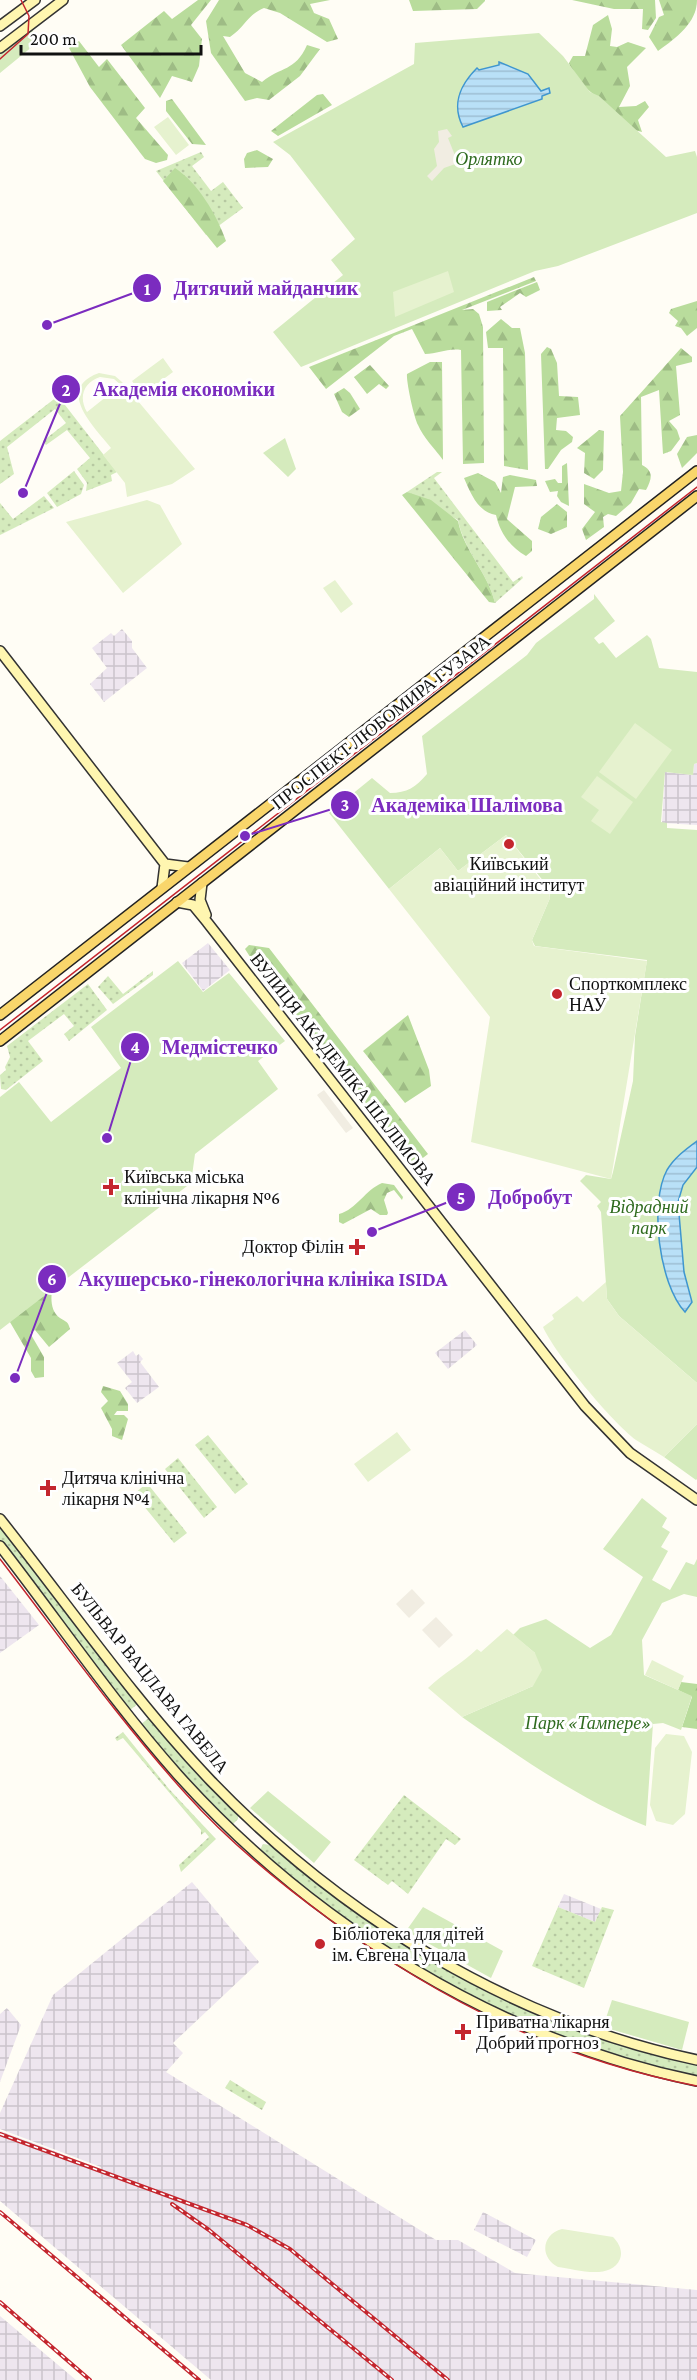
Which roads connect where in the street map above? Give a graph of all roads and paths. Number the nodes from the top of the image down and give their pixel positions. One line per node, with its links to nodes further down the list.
1 (33, 0): 3 (street); 4 (street)
2 (63, 0): 3 (street)
3 (41, 16): 5 (street)
4 (0, 26)
5 (0, 48)
6 (697, 471): 10 (main road, ПРОСПЕКТ ЛЮБОМИРА ГУЗАРА)
7 (697, 496): 11 (main road, ПРОСПЕКТ ЛЮБОМИРА ГУЗАРА)
8 (0, 651): 9 (street)
9 (165, 864): 10 (street); 12 (street)
10 (188, 867): 12 (main road, ПРОСПЕКТ ЛЮБОМИРА ГУЗАРА)
11 (202, 883): 13 (main road, ПРОСПЕКТ ЛЮБОМИРА ГУЗАРА); 16 (street, ВУЛИЦЯ АКАДЕМІКА ШАЛІМОВА)
12 (162, 888): 14 (main road, ПРОСПЕКТ ЛЮБОМИРА ГУЗАРА)
13 (177, 902): 15 (main road, ПРОСПЕКТ ЛЮБОМИРА ГУЗАРА); 16 (street, ВУЛИЦЯ АКАДЕМІКА ШАЛІМОВА)
14 (0, 1015)
15 (0, 1041)
16 (697, 1498)
17 (0, 1519): 19 (street, БУЛЬВАР ВАЦЛАВА ГАВЕЛА)
18 (0, 1546): 20 (street, БУЛЬВАР ВАЦЛАВА ГАВЕЛА)
19 (697, 2060)
20 (697, 2081)

